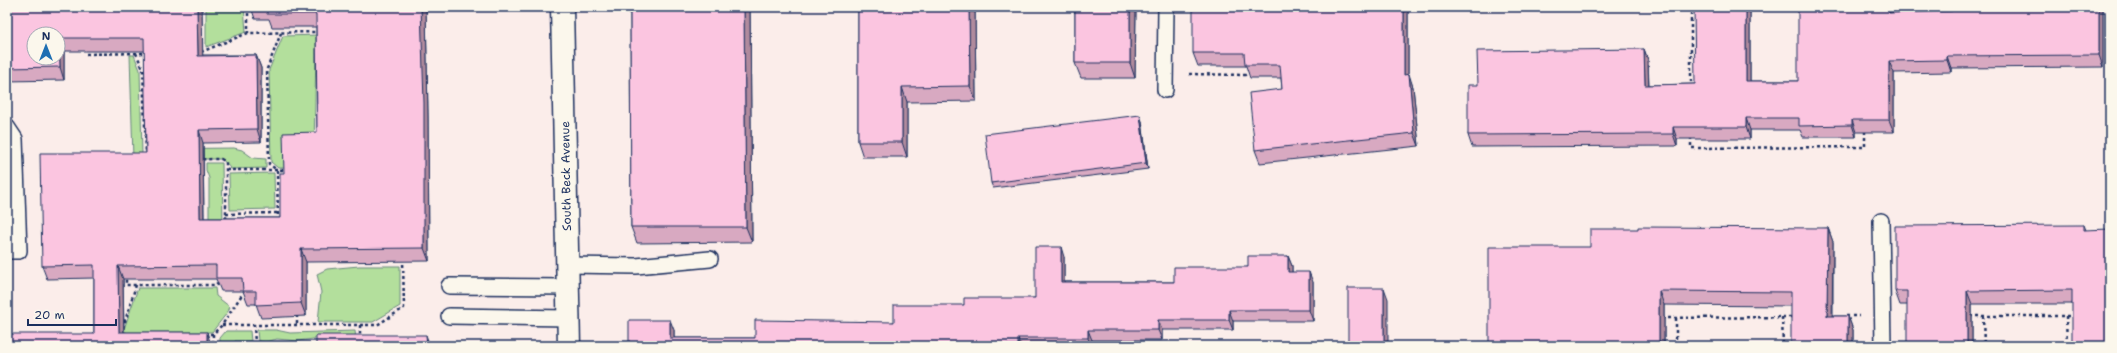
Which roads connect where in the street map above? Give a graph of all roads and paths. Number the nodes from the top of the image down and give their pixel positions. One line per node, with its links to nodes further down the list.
1 (248, 7): 7 (path)
2 (562, 7): 30 (street, South Beck Avenue)
3 (1166, 7): 14 (lane)
4 (1691, 7): 15 (path)
5 (325, 32): 6 (path)
6 (281, 33): 7 (path); 21 (path)
7 (248, 34): 8 (path)
8 (195, 52)
9 (136, 53): 10 (path); 11 (path); 19 (path)
10 (151, 53)
11 (86, 54)
12 (1251, 71): 13 (path)
13 (1189, 74)
14 (1164, 90)
15 (1691, 93)
16 (1865, 124): 18 (path)
17 (7, 127): 27 (lane)
18 (1691, 132)
19 (146, 160): 20 (path); 31 (path)
20 (226, 170): 21 (path); 24 (path)
21 (276, 170): 22 (path); 23 (path)
22 (292, 170)
23 (277, 213): 24 (path); 26 (path)
24 (226, 214): 31 (path)
25 (1881, 220): 38 (lane)
26 (278, 229)
27 (7, 251)
28 (403, 253): 51 (path)
29 (710, 259): 30 (lane)
30 (567, 265): 33 (street, South Beck Avenue)
31 (136, 285): 54 (path)
32 (449, 286): 33 (lane)
33 (568, 287): 45 (street, South Beck Avenue)
34 (243, 293): 50 (path)
35 (297, 310): 49 (path)
36 (449, 316): 45 (lane)
37 (1844, 316): 38 (path)
38 (1882, 316): 61 (lane)
39 (1967, 316): 40 (path)
40 (1983, 316): 41 (path); 62 (path)
41 (2066, 316): 42 (path); 63 (path)
42 (2081, 316)
43 (1782, 317): 44 (path); 47 (path); 60 (path)
44 (1798, 317)
45 (568, 318): 58 (street, South Beck Avenue)
46 (1661, 318): 47 (path)
47 (1676, 318): 59 (path)
48 (254, 324): 49 (path); 50 (path); 57 (path)
49 (297, 324): 51 (path)
50 (222, 325): 53 (path)
51 (360, 325): 55 (path)
52 (198, 334): 53 (path)
53 (213, 334): 56 (path)
54 (120, 335)
55 (360, 345)
56 (213, 346)
57 (255, 346)
58 (569, 346)
59 (1676, 346)
60 (1783, 346)
61 (1883, 346)
62 (1984, 346)
63 (2067, 346)

